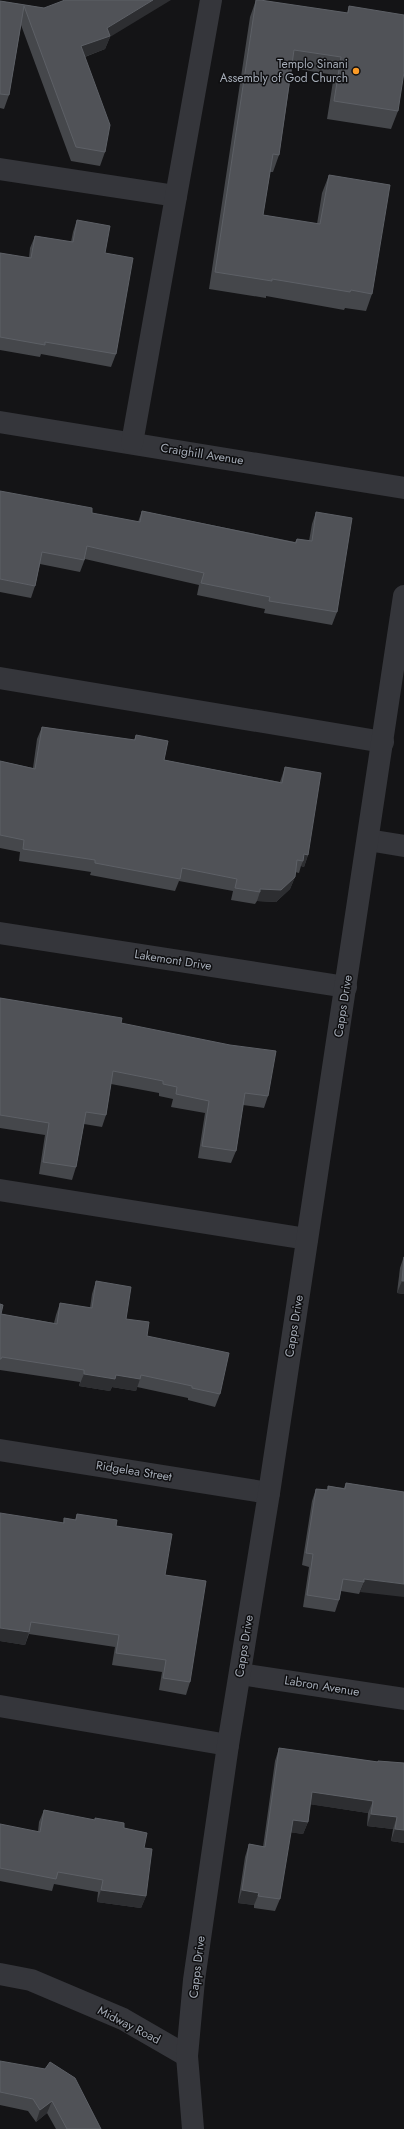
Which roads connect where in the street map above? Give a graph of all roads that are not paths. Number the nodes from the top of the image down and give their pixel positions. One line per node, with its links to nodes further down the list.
1 (211, 0): 3 (street)
2 (0, 169): 3 (street)
3 (176, 196): 5 (street)
4 (0, 422): 5 (street, Craighill Avenue)
5 (132, 443): 6 (street, Craighill Avenue)
6 (404, 488)
7 (404, 596): 9 (street, Capps Drive)
8 (0, 678): 9 (street)
9 (383, 742): 10 (street, Capps Drive)
10 (368, 840): 11 (street); 13 (street, Capps Drive)
11 (404, 846)
12 (0, 933): 13 (street, Lakemont Drive)
13 (346, 988): 15 (street, Capps Drive)
14 (0, 1190): 15 (street)
15 (307, 1239): 17 (street, Capps Drive)
16 (0, 1450): 17 (street, Ridgelea Street)
17 (269, 1493): 18 (street, Capps Drive)
18 (240, 1674): 19 (street, Labron Avenue); 21 (street, Capps Drive)
19 (404, 1699)
20 (0, 1706): 21 (street)
21 (228, 1744): 23 (street, Capps Drive)
22 (0, 1974): 23 (street, Midway Road)
23 (187, 2056): 24 (street)
24 (193, 2129)

